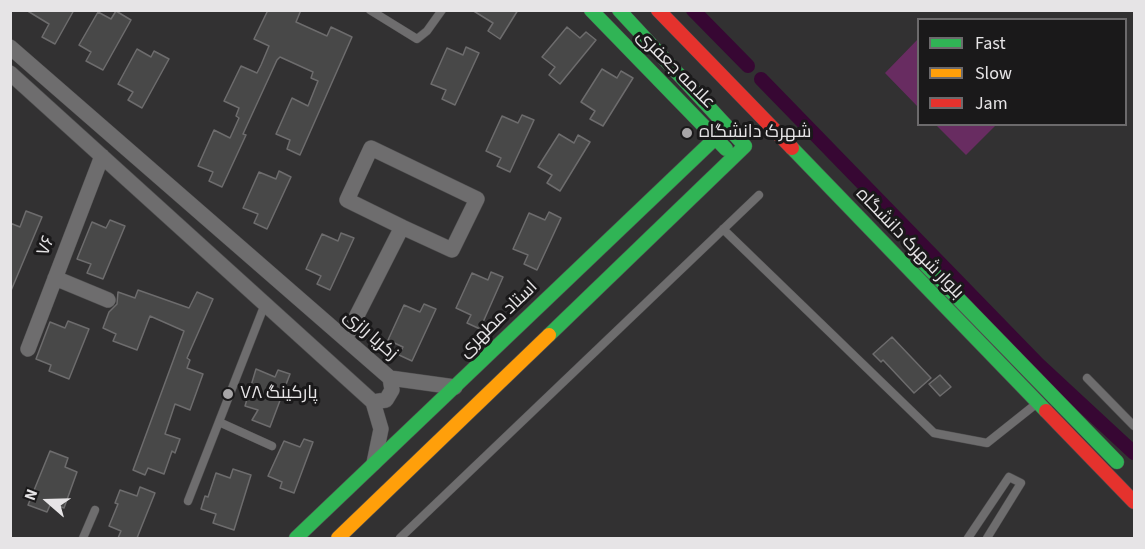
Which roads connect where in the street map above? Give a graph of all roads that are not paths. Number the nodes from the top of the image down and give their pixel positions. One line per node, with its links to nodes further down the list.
1 (370, 10): 2 (lane)
2 (442, 10)
3 (591, 10): 10 (street, علامه جعفری)
4 (620, 10): 9 (street, علامه جعفری)
5 (658, 10): 31 (street, بلوار شهرک دانشگاه)
6 (675, 10): 15 (street, بلوار شهرک دانشگاه)
7 (10, 47): 13 (street, زکریا رازی)
8 (10, 73): 11 (street)
9 (727, 127): 10 (street, استاد مطهری); 12 (street, علامه جعفری)
10 (717, 138): 12 (street, علامه جعفری); 29 (street, استاد مطهری)
11 (102, 156): 14 (street); 20 (street, ۷۶)
12 (733, 156): 42 (street)
13 (139, 160): 14 (street); 23 (street, زکریا رازی)
14 (124, 176): 22 (street)
15 (852, 190)
16 (759, 195): 18 (lane)
17 (402, 227): 17 (street); 25 (street)
18 (723, 229): 31 (lane); 43 (lane)
19 (902, 241): 36 (street, بلوار شهرک دانشگاه)
20 (55, 278): 21 (street); 26 (street, ۷۶)
21 (108, 300)
22 (265, 304): 24 (street); 32 (lane)
23 (314, 313): 24 (street); 25 (street, زکریا رازی)
24 (297, 333): 30 (street)
25 (345, 339): 27 (street, زکریا رازی)
26 (28, 349)
27 (390, 378): 29 (street); 30 (street, زکریا رازی)
28 (1087, 378): 33 (lane)
29 (454, 387): 35 (street, استاد مطهری)
30 (373, 402): 35 (street)
31 (1037, 403): 38 (street, بلوار شهرک دانشگاه)
32 (219, 422): 34 (lane); 37 (lane)
33 (1134, 426)
34 (272, 446)
35 (374, 464): 41 (street, استاد مطهری)
36 (1125, 471)
37 (188, 501)
38 (1134, 502)
39 (95, 510): 40 (lane)
40 (83, 538)
41 (296, 538)
42 (338, 538)
43 (400, 538)
44 (968, 538): 45 (lane)
45 (987, 538)

